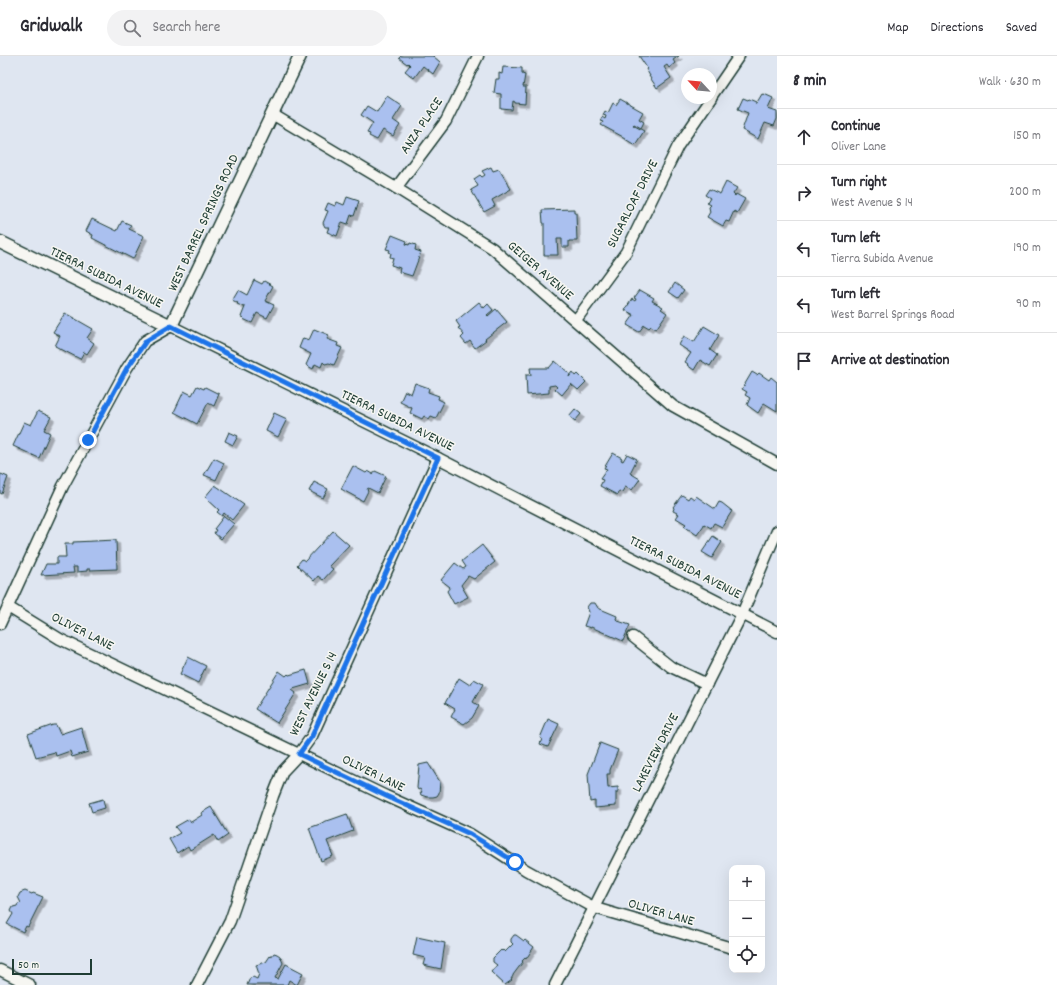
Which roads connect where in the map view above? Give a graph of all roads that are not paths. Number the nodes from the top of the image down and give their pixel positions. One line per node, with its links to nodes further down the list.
1 (300, 56): 6 (street, WEST BARREL SPRINGS ROAD)
2 (478, 56): 7 (street, ANZA PLACE)
3 (739, 56): 4 (street, SUGARLOAF DRIVE)
4 (717, 89)
5 (707, 104): 9 (street, SUGARLOAF DRIVE)
6 (272, 114): 7 (street, GEIGER AVENUE); 10 (street, WEST BARREL SPRINGS ROAD)
7 (396, 188): 9 (street, GEIGER AVENUE)
8 (0, 242): 10 (street, TIERRA SUBIDA AVENUE)
9 (576, 320): 12 (street, GEIGER AVENUE)
10 (171, 326): 11 (street, TIERRA SUBIDA AVENUE); 14 (street)
11 (438, 458): 15 (street, TIERRA SUBIDA AVENUE); 20 (street, WEST AVENUE S 14)
12 (777, 464)
13 (777, 531): 15 (street, LAKEVIEW DRIVE)
14 (8, 607): 16 (street); 20 (street, OLIVER LANE)
15 (742, 614): 17 (street, TIERRA SUBIDA AVENUE); 19 (street, LAKEVIEW DRIVE)
16 (0, 624)
17 (777, 632)
18 (633, 637): 19 (street)
19 (706, 684): 21 (street, LAKEVIEW DRIVE)
20 (299, 754): 21 (street, OLIVER LANE); 25 (street, WEST AVENUE S 14)
21 (595, 908): 22 (street, OLIVER LANE); 26 (street, LAKEVIEW DRIVE)
22 (729, 947)
23 (0, 970): 24 (street)
24 (30, 985)
25 (197, 985)
26 (555, 985)

